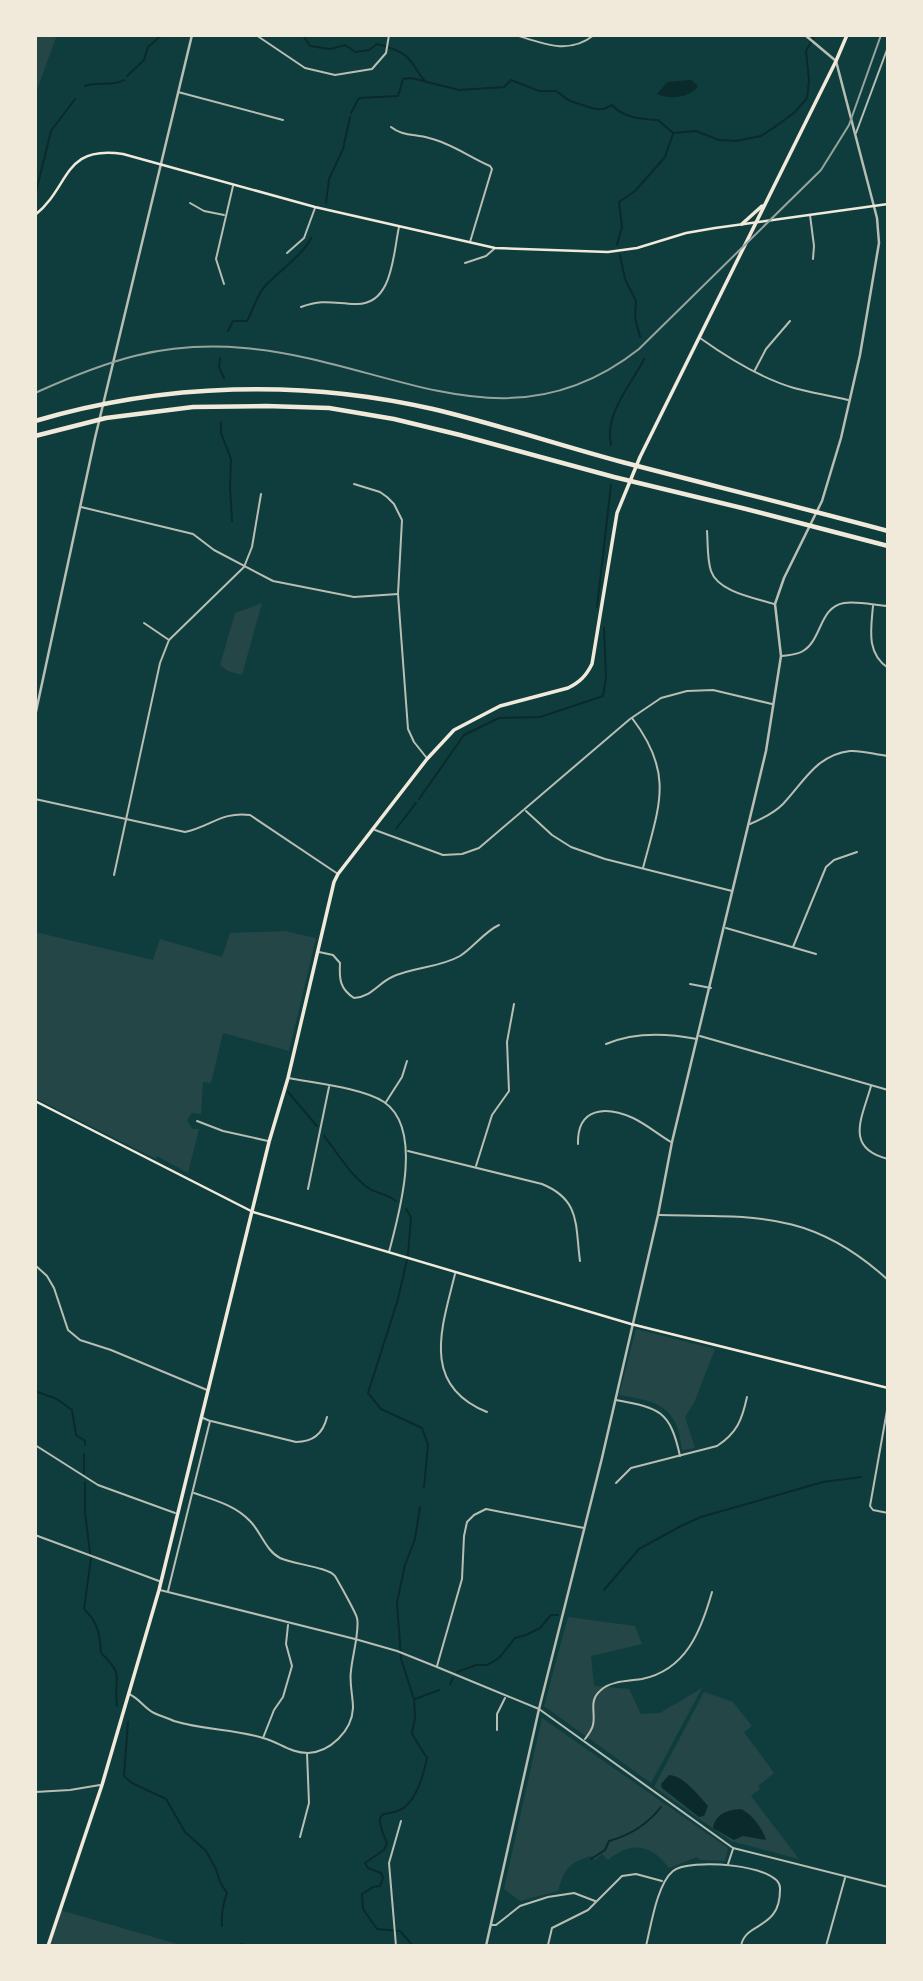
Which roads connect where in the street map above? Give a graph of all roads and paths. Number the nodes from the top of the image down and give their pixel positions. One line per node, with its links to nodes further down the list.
1 (192, 35): 10 (street)
2 (256, 35): 3 (street)
3 (389, 35)
4 (516, 35): 5 (street)
5 (594, 35)
6 (805, 35): 9 (street)
7 (847, 35): 9 (main road)
8 (888, 47): 13 (street)
9 (836, 61): 13 (street); 16 (main road)
10 (177, 92): 11 (street); 14 (street)
11 (283, 120)
12 (391, 127): 27 (street)
13 (856, 133): 19 (street)
14 (160, 166): 15 (main road); 21 (main road); 42 (street)
15 (233, 186): 20 (main road); 22 (street)
16 (766, 202): 24 (main road); 25 (main road)
17 (190, 203): 22 (street)
18 (888, 204): 19 (main road)
19 (874, 206): 23 (main road); 37 (street)
20 (315, 207): 26 (main road); 29 (street)
21 (35, 215)
22 (225, 215): 32 (street)
23 (810, 215): 24 (main road); 30 (street)
24 (756, 222): 25 (main road); 35 (main road)
25 (741, 224): 28 (main road)
26 (400, 227): 27 (main road); 33 (street)
27 (470, 243): 28 (main road)
28 (495, 248): 31 (street)
29 (287, 253)
30 (813, 259)
31 (465, 263)
32 (224, 284)
33 (301, 307)
34 (790, 321): 36 (street)
35 (699, 338): 36 (street); 60 (main road)
36 (754, 371): 37 (street)
37 (850, 400): 48 (street)
38 (35, 421): 44 (highway)
39 (35, 436): 45 (highway)
40 (354, 484): 47 (street)
41 (261, 494): 46 (street)
42 (80, 506): 46 (street); 55 (street)
43 (707, 531): 48 (street)
44 (888, 531)
45 (888, 546)
46 (244, 567): 47 (street); 52 (street)
47 (398, 594): 60 (street)
48 (775, 604): 53 (street)
49 (873, 605): 50 (street); 53 (street); 54 (street)
50 (888, 606)
51 (144, 623): 52 (street)
52 (169, 640): 63 (street)
53 (781, 656): 56 (street)
54 (888, 668)
55 (37, 699): 57 (street)
56 (774, 704): 58 (street); 64 (street)
57 (35, 716)
58 (632, 718): 62 (street); 67 (street)
59 (888, 756): 64 (street)
60 (427, 759): 65 (main road)
61 (35, 799): 63 (street)
62 (525, 810): 65 (street); 67 (street)
63 (127, 818): 68 (street); 69 (street)
64 (749, 824): 70 (street)
65 (373, 830): 68 (main road)
66 (857, 852): 73 (street)
67 (643, 869): 70 (street)
68 (338, 874): 74 (main road)
69 (114, 875)
70 (733, 891): 72 (street)
71 (499, 925): 74 (street)
72 (725, 928): 73 (street); 77 (street)
73 (793, 947): 75 (street)
74 (318, 951): 82 (main road)
75 (816, 954)
76 (690, 984): 77 (street)
77 (711, 988): 79 (street)
78 (514, 1004): 94 (street)
79 (698, 1037): 80 (street); 83 (street); 90 (street)
80 (606, 1044)
81 (407, 1061): 87 (street)
82 (288, 1078): 84 (street); 89 (main road)
83 (872, 1085): 85 (street); 93 (street)
84 (329, 1086): 87 (street); 95 (street)
85 (888, 1090)
86 (35, 1101): 96 (main road)
87 (386, 1103): 92 (street)
88 (197, 1121): 89 (street)
89 (270, 1142): 96 (main road)
90 (672, 1142): 91 (street); 97 (street)
91 (578, 1144)
92 (407, 1151): 94 (street); 98 (street)
93 (888, 1158)
94 (476, 1167): 99 (street)
95 (308, 1189)
96 (253, 1212): 98 (main road); 105 (main road)
97 (658, 1215): 102 (street); 103 (street)
98 (388, 1253): 101 (main road)
99 (580, 1261)
100 (35, 1265): 105 (street)
101 (455, 1273): 103 (main road); 109 (street)
102 (888, 1280)
103 (631, 1324): 104 (main road); 107 (street)
104 (888, 1388)
105 (208, 1390): 111 (main road)
106 (747, 1397): 114 (street)
107 (615, 1399): 114 (street); 119 (street)
108 (888, 1405): 117 (street)
109 (487, 1412)
110 (327, 1417): 112 (street)
111 (201, 1418): 112 (street); 118 (main road)
112 (210, 1421): 116 (street)
113 (35, 1446): 118 (street)
114 (680, 1456): 115 (street)
115 (616, 1483)
116 (194, 1493): 123 (street); 126 (street)
117 (888, 1513)
118 (178, 1514): 121 (main road)
119 (585, 1528): 127 (street); 130 (street)
120 (35, 1535): 121 (street)
121 (161, 1582): 122 (main road)
122 (159, 1590): 123 (street); 128 (main road)
123 (167, 1592): 125 (street)
124 (712, 1592): 133 (street)
125 (288, 1624): 126 (street); 132 (street)
126 (355, 1639): 127 (street); 134 (street)
127 (436, 1667): 129 (street)
128 (128, 1693): 132 (street); 135 (main road)
129 (505, 1697): 130 (street); 131 (street)
130 (539, 1709): 133 (street); 145 (street)
131 (497, 1730)
132 (263, 1738): 134 (street)
133 (585, 1740): 139 (street)
134 (307, 1753): 138 (street)
135 (102, 1785): 136 (street); 146 (main road)
136 (35, 1792)
137 (401, 1821): 147 (street)
138 (300, 1837)
139 (733, 1848): 140 (street); 141 (street)
140 (728, 1865): 142 (street); 151 (street)
141 (846, 1877): 143 (street); 152 (street)
142 (663, 1882): 144 (street); 150 (street)
143 (888, 1887)
144 (596, 1902): 145 (street); 149 (street)
145 (491, 1924): 148 (street)
146 (48, 1946)
147 (396, 1946)
148 (486, 1946)
149 (551, 1946)
150 (646, 1946)
151 (741, 1946)
152 (826, 1946)

